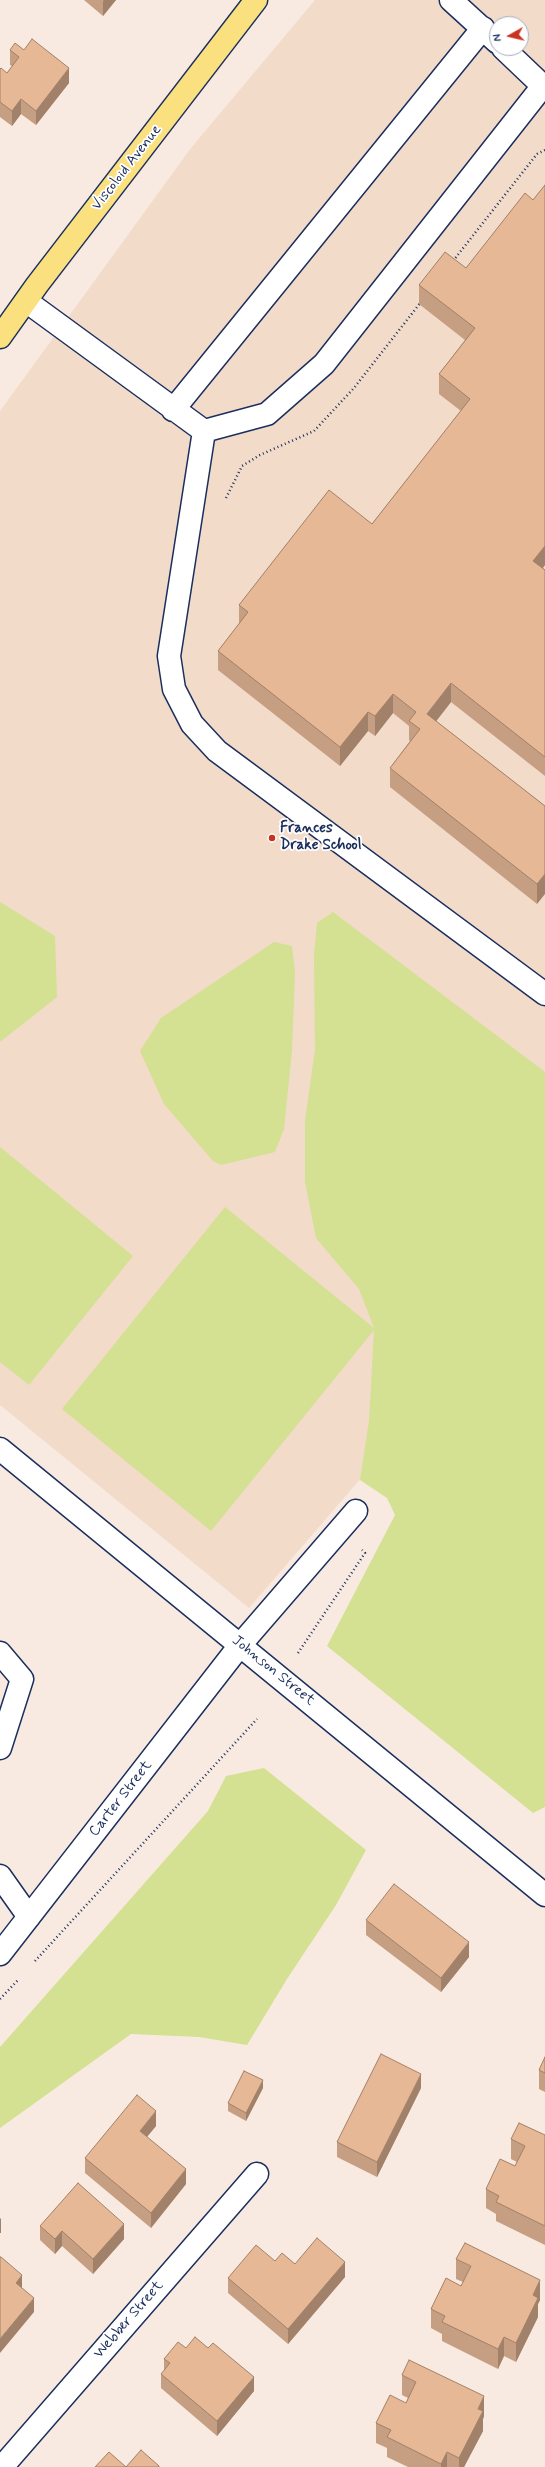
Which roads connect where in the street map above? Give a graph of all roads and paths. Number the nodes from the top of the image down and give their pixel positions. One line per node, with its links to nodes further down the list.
1 (256, 0): 7 (main road, Viscoloid Avenue)
2 (450, 0): 3 (street)
3 (489, 34)
4 (489, 36): 9 (street)
5 (511, 56): 6 (street)
6 (544, 87): 10 (street)
7 (26, 301): 8 (main road, Viscoloid Avenue); 9 (street)
8 (0, 337)
9 (173, 410): 10 (street)
10 (204, 431): 11 (street)
11 (545, 994)
12 (0, 1449): 15 (street, Johnson Street)
13 (356, 1511): 15 (street, Carter Street)
14 (360, 1548): 17 (path)
15 (241, 1644): 21 (street, Johnson Street); 22 (street, Carter Street)
16 (0, 1653): 19 (street)
17 (295, 1657)
18 (257, 1719): 24 (path)
19 (0, 1748)
20 (0, 1876): 22 (street)
21 (545, 1894)
22 (29, 1917): 23 (street, Carter Street)
23 (0, 1954)
24 (32, 1964)
25 (21, 1976): 26 (path)
26 (0, 2000)
27 (257, 2174): 28 (street, Webber Street)
28 (2, 2467)

